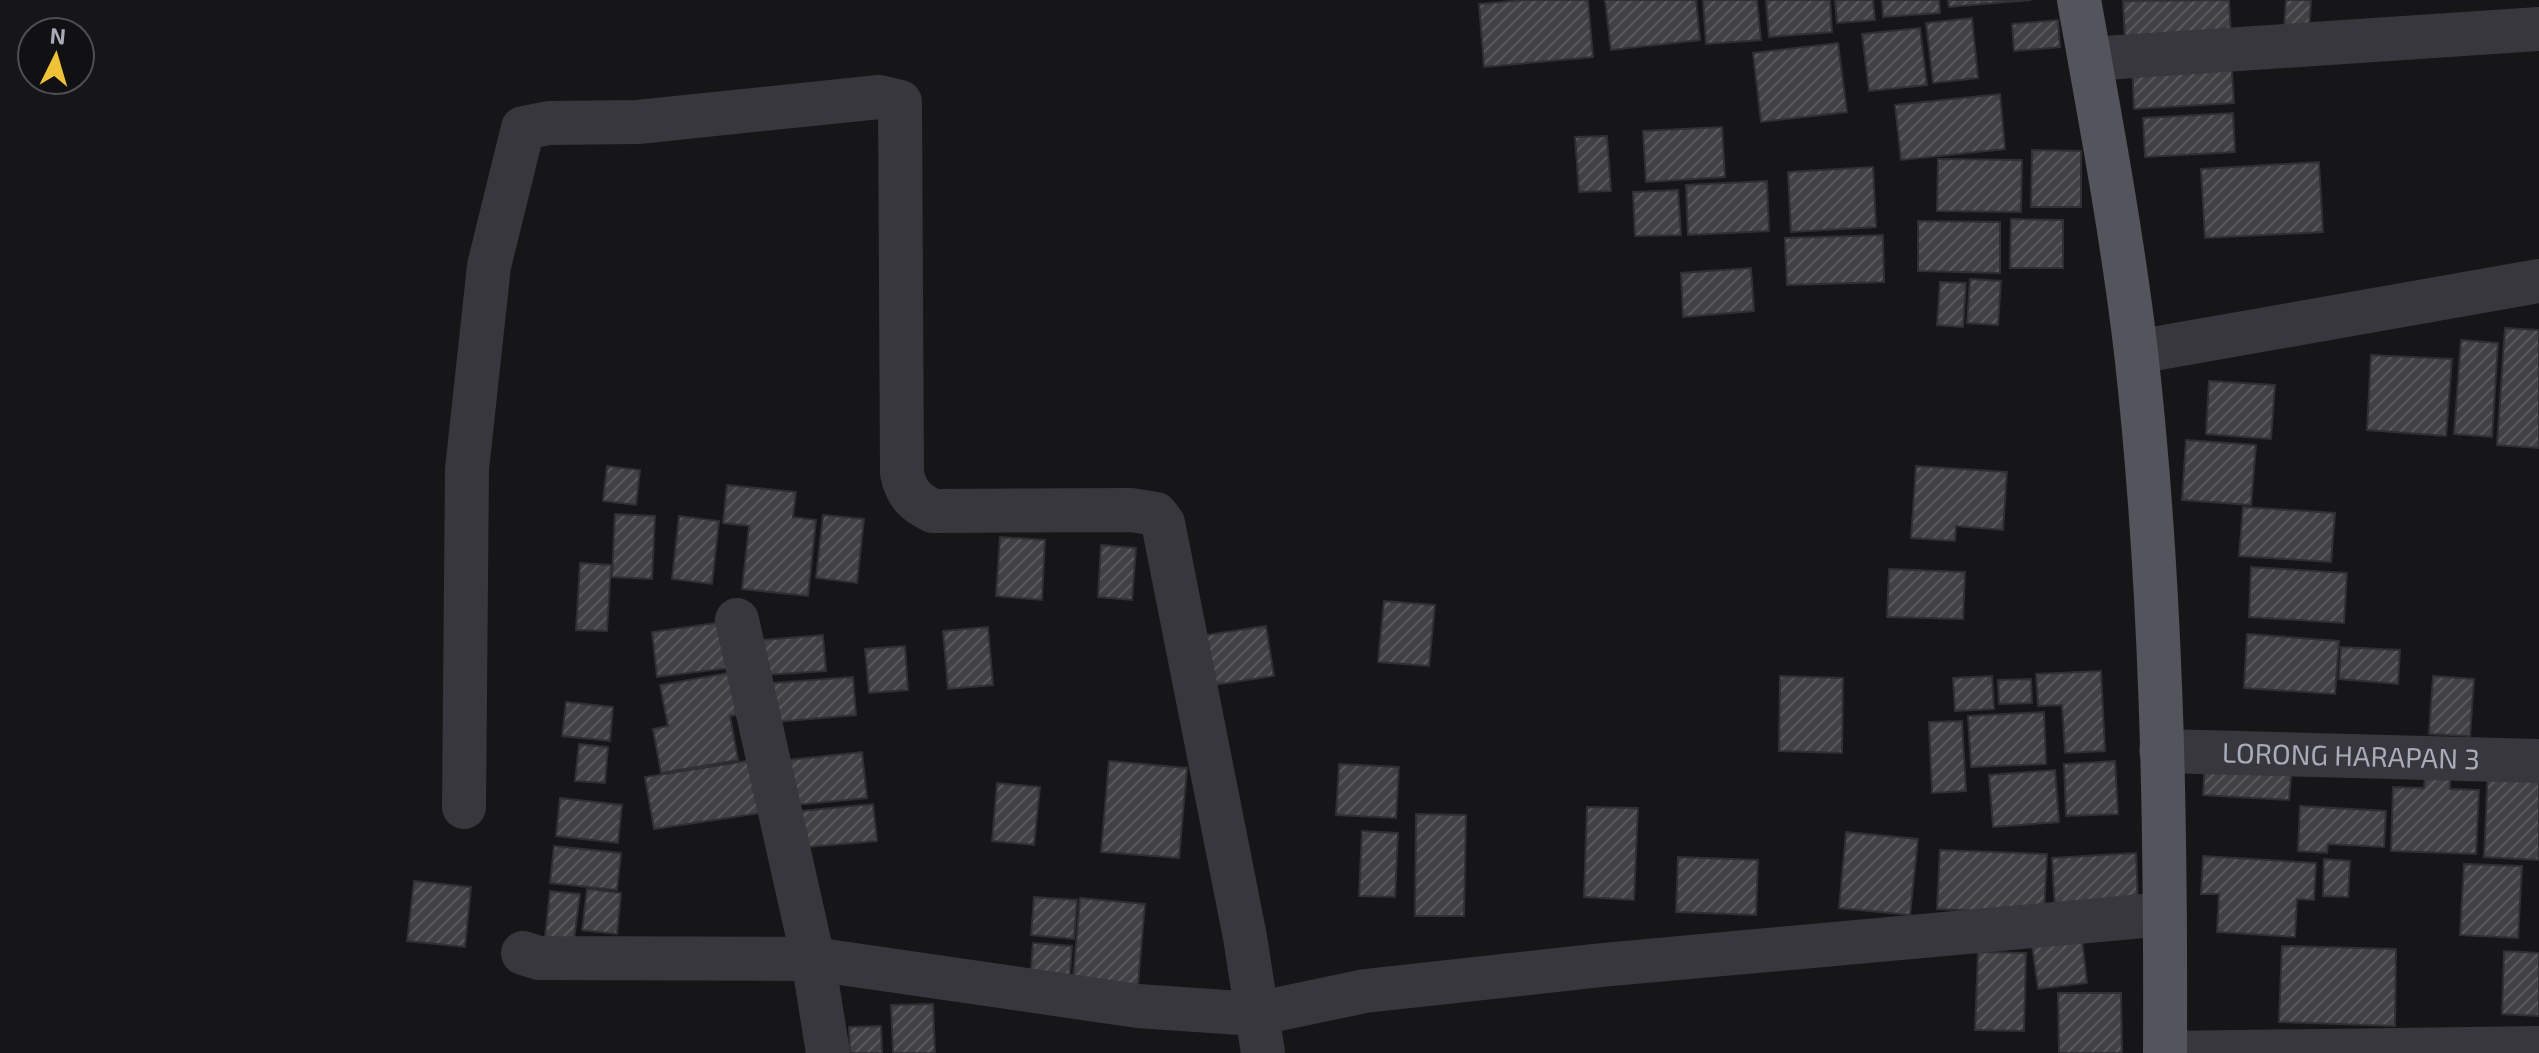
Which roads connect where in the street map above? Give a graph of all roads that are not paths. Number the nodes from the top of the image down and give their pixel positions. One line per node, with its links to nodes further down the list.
1 (2079, 0): 4 (main road)
2 (2477, 15): 3 (street); 4 (street)
3 (2539, 29)
4 (2090, 59): 6 (main road)
5 (2539, 281): 6 (street)
6 (2136, 352): 8 (main road)
7 (737, 620): 13 (street)
8 (2161, 751): 9 (street, LORONG HARAPAN 3); 11 (main road)
9 (2539, 761)
10 (464, 807): 14 (street)
11 (2165, 914): 14 (street); 17 (main road)
12 (523, 953): 13 (street)
13 (813, 959): 14 (street); 16 (street)
14 (1259, 1034)
15 (2539, 1048): 17 (street)
16 (828, 1053)
17 (2165, 1053)

